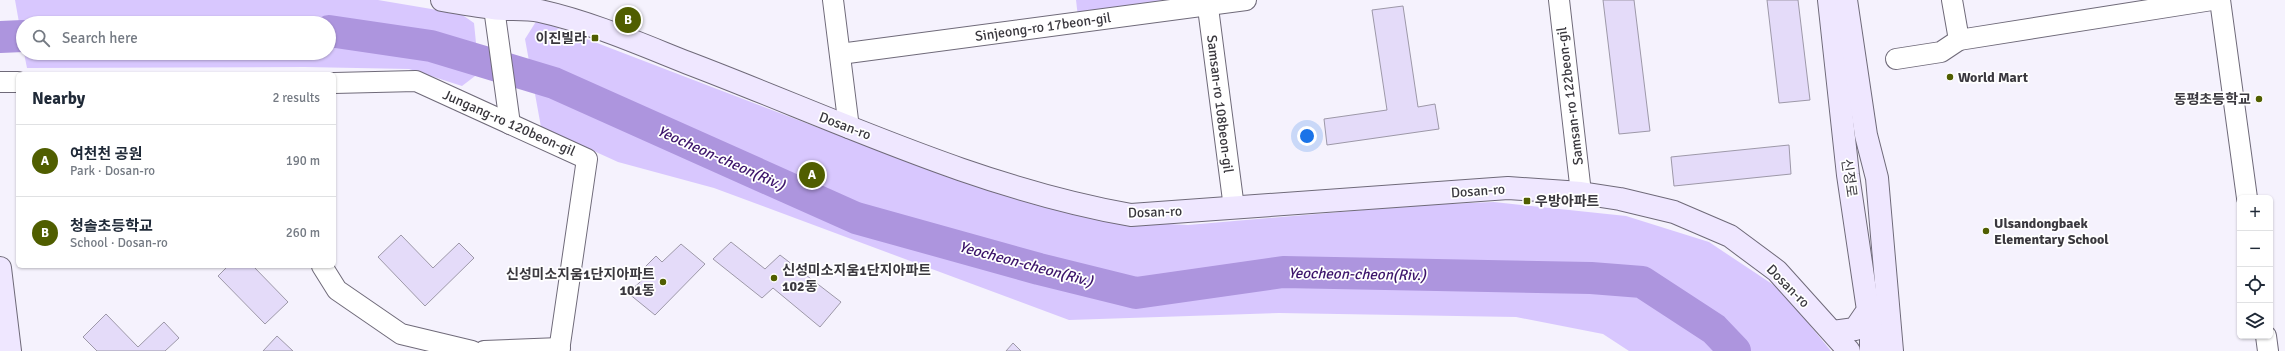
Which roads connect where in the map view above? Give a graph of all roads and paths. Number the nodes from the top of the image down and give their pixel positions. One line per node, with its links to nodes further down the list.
1 (442, 0): 11 (main road, Dosan-ro)
2 (832, 0): 13 (street)
3 (1246, 0): 10 (street, Sinjeong-ro 17beon-gil)
4 (1559, 0): 20 (street, Samsan-ro 122beon-gil)
5 (1829, 0): 25 (main road, 신정로)
6 (1846, 0): 34 (main road, 신정로)
7 (1952, 0): 12 (street)
8 (2212, 0): 12 (street)
9 (2220, 0): 21 (street)
10 (1207, 2): 13 (street, Sinjeong-ro 17beon-gil); 22 (street, Samsan-ro 108beon-gil)
11 (494, 4): 18 (street); 19 (main road, Dosan-ro)
12 (1959, 40): 14 (street)
13 (840, 54): 19 (street)
14 (1896, 59)
15 (0, 82): 16 (street)
16 (16, 82)
17 (336, 83): 18 (street, Jungang-ro 120beon-gil)
18 (510, 124): 28 (street, Jungang-ro 120beon-gil)
19 (849, 128): 22 (main road, Dosan-ro)
20 (1581, 193): 22 (main road, Dosan-ro); 26 (main road, Dosan-ro)
21 (2247, 195)
22 (1234, 208)
23 (0, 268): 29 (main road)
24 (323, 268): 30 (street)
25 (1868, 310): 26 (main road); 33 (main road, 신정로)
26 (1832, 332): 32 (main road, Dosan-ro)
27 (2266, 339): 35 (street)
28 (559, 349): 31 (street)
29 (10, 351)
30 (472, 351)
31 (484, 351)
32 (1849, 351)
33 (1871, 351)
34 (1892, 351)
35 (2268, 351)

